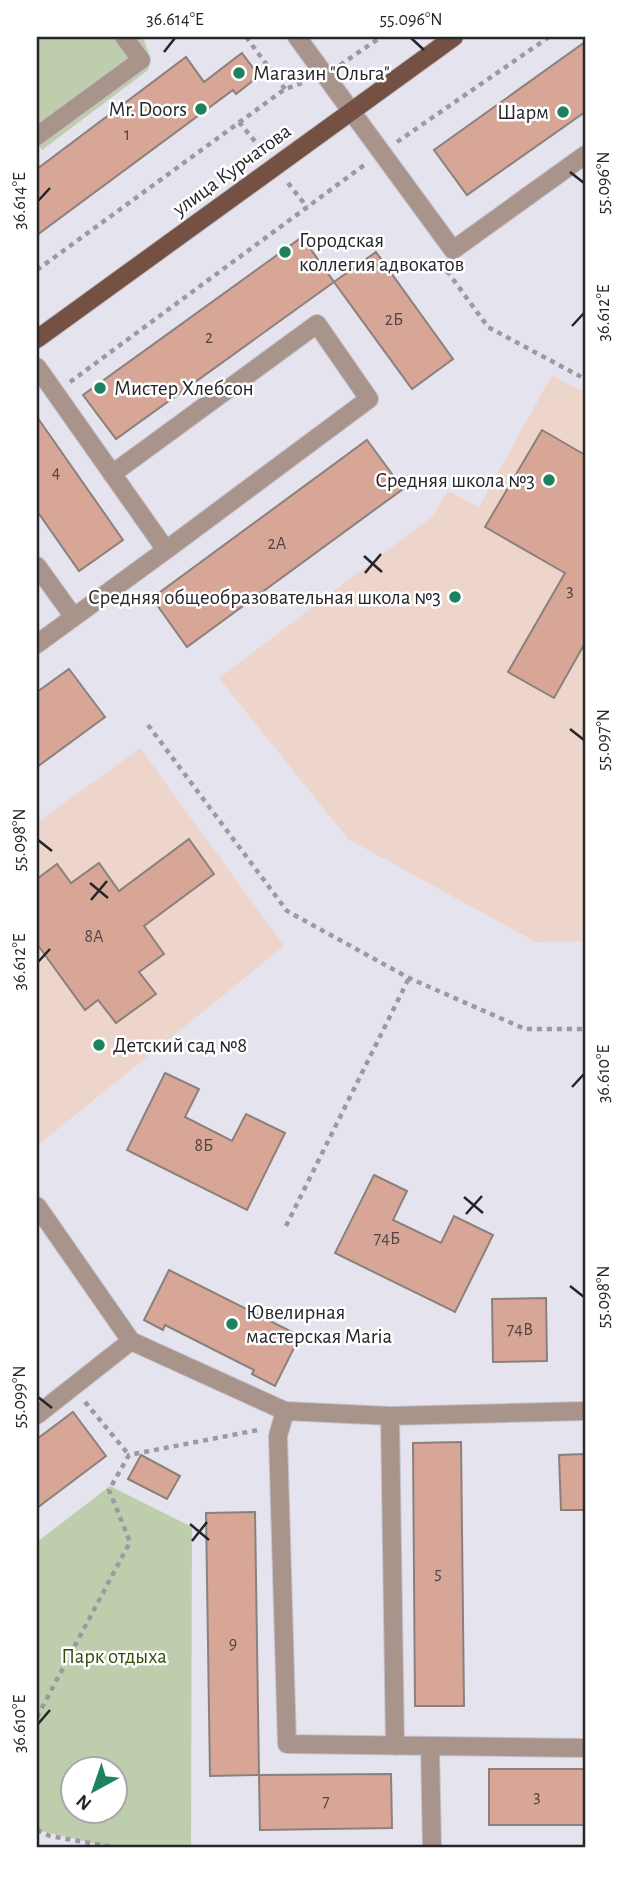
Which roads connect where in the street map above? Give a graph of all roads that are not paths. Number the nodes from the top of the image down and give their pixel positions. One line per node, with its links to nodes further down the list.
1 (124, 37): 5 (street)
2 (297, 37): 4 (street)
3 (454, 37): 4 (main road, улица Курчатова)
4 (352, 113): 6 (street); 7 (main road, улица Курчатова)
5 (37, 135)
6 (585, 155)
7 (37, 339)
8 (37, 367): 9 (street)
9 (112, 474): 10 (street); 10 (street)
10 (166, 550): 12 (street)
11 (37, 566): 12 (street)
12 (73, 616): 13 (street)
13 (37, 644)
14 (37, 1206): 15 (street)
15 (131, 1341): 17 (street); 19 (street)
16 (585, 1411): 18 (street)
17 (37, 1415)
18 (390, 1416): 19 (street); 20 (street)
19 (283, 1418): 20 (street)
20 (395, 1746): 21 (street)
21 (430, 1746): 22 (street); 23 (street)
22 (585, 1748)
23 (432, 1848)

